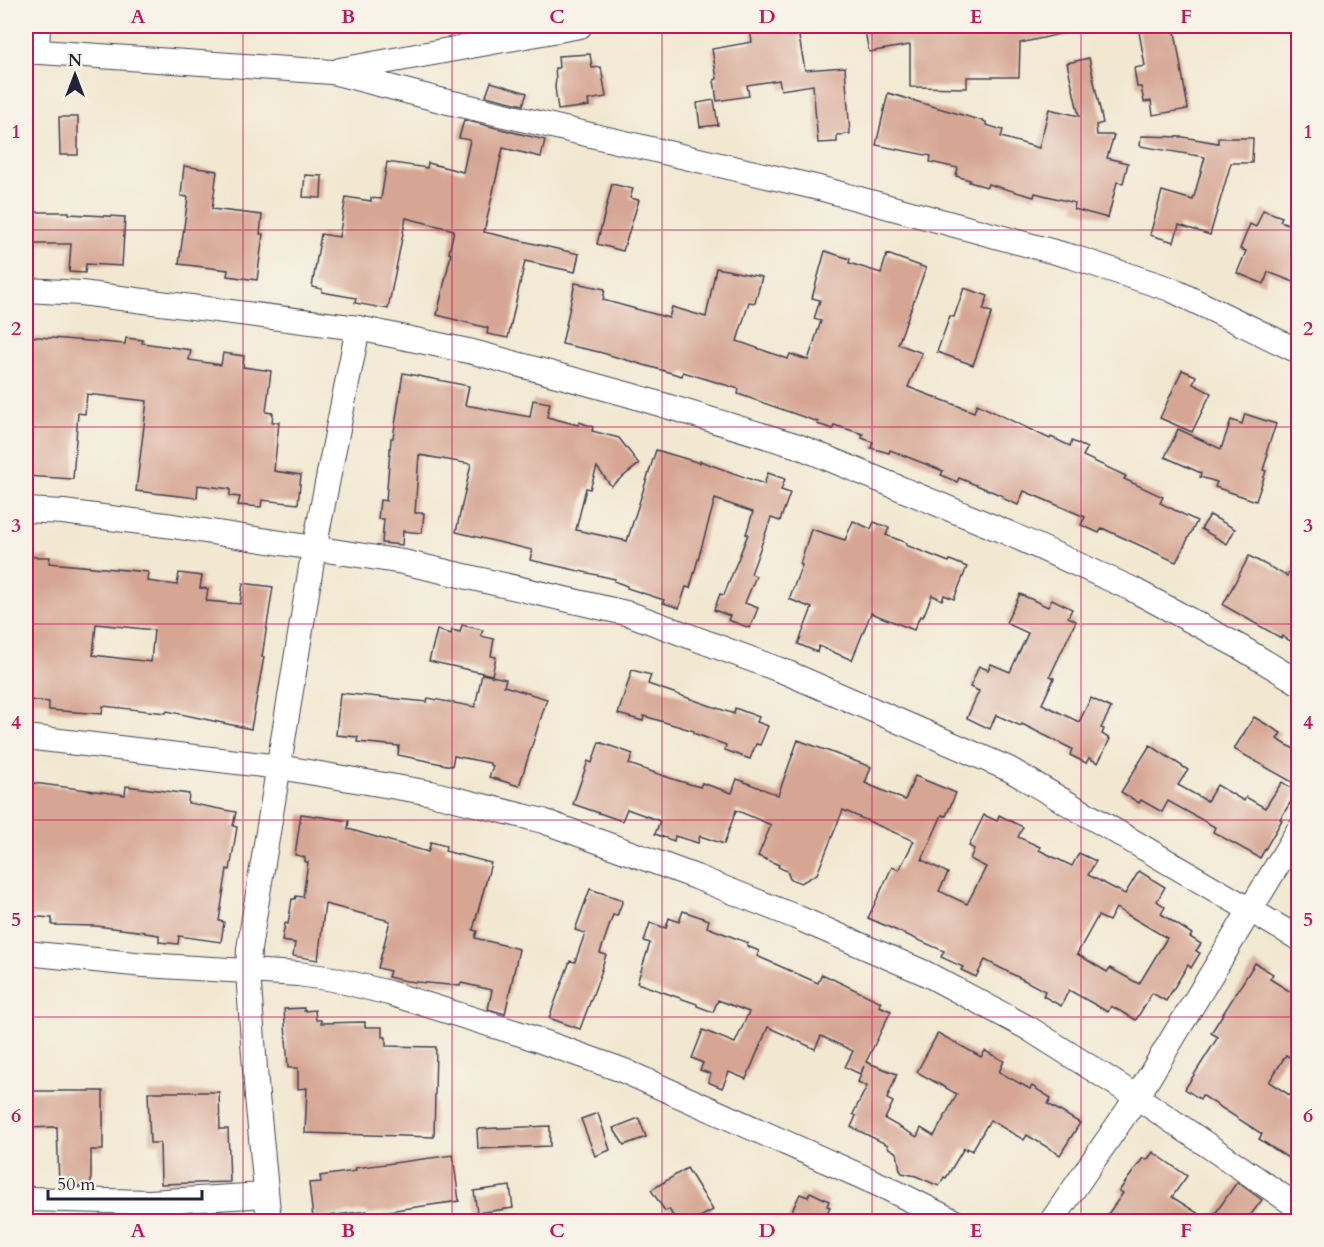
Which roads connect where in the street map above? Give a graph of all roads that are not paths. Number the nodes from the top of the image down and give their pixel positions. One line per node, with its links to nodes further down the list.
1 (38, 26): 3 (street)
2 (580, 26): 4 (street)
3 (31, 52): 4 (street)
4 (332, 72): 7 (street)
5 (26, 290): 6 (street)
6 (358, 328): 9 (street); 10 (street)
7 (1299, 351)
8 (26, 510): 9 (street)
9 (314, 549): 12 (street); 14 (street)
10 (1299, 682)
11 (26, 737): 12 (street)
12 (279, 767): 17 (street); 18 (street)
13 (1299, 831): 14 (street)
14 (1249, 909): 15 (street); 18 (street)
15 (1299, 938)
16 (26, 953): 17 (street)
17 (248, 972): 19 (street); 23 (street)
18 (1137, 1097): 21 (street); 24 (street)
19 (265, 1195): 20 (street); 22 (street)
20 (26, 1199)
21 (1299, 1207)
22 (269, 1221)
23 (955, 1221)
24 (1051, 1221)

